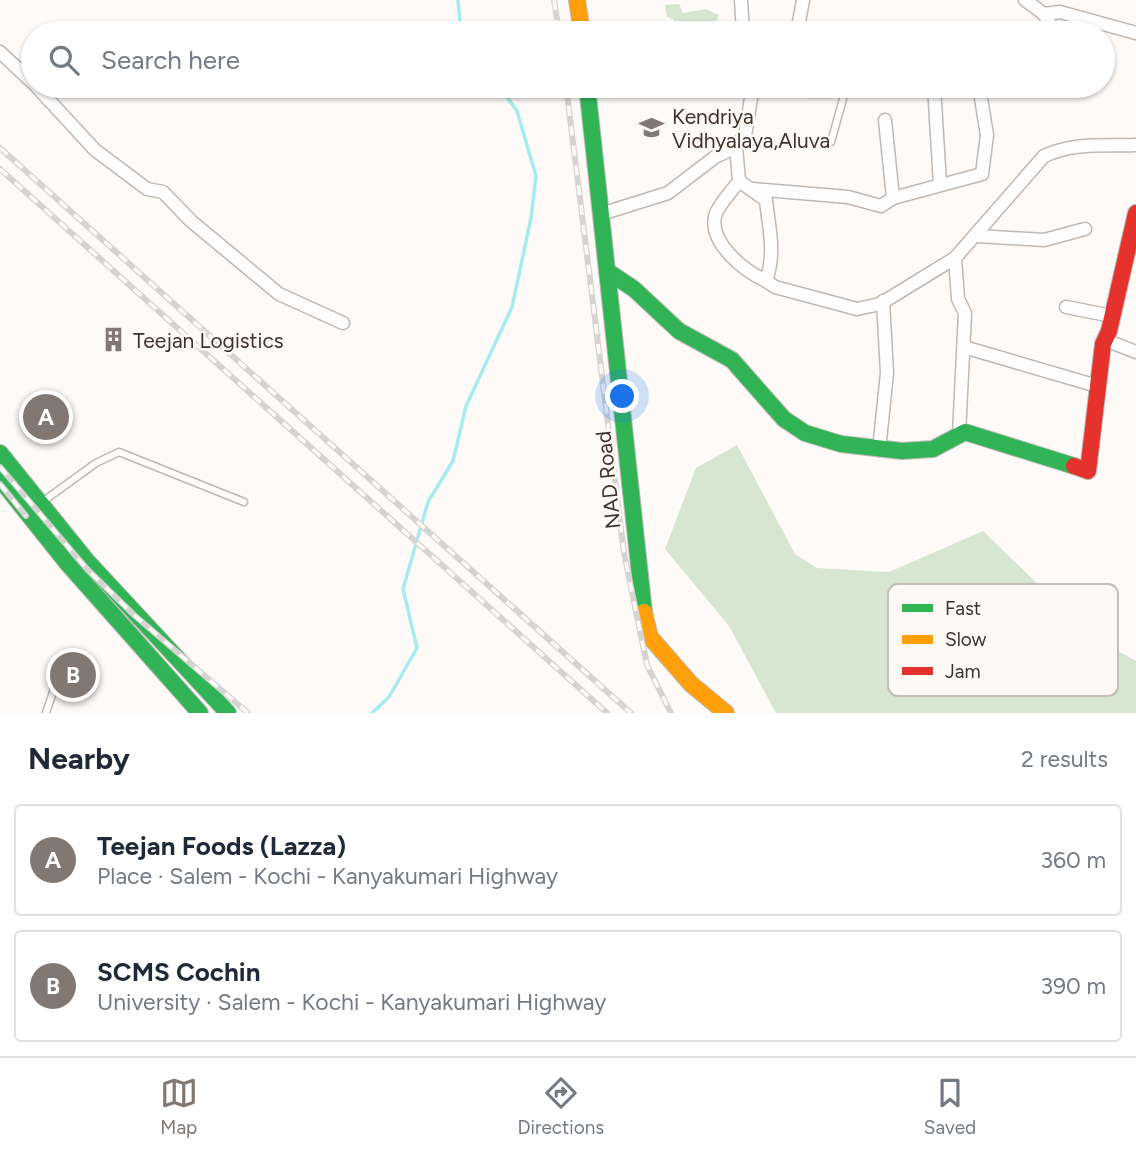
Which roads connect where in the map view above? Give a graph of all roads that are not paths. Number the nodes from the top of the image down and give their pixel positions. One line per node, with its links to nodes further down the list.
1 (577, 0): 6 (main road)
2 (741, 0): 7 (street)
3 (803, 0): 8 (street)
4 (1025, 0): 5 (street)
5 (1044, 14): 9 (street); 10 (street)
6 (580, 21)
7 (742, 21)
8 (799, 21)
9 (1048, 21)
10 (1093, 21)
11 (1115, 27): 12 (street)
12 (1136, 33)
13 (0, 52): 14 (street)
14 (21, 71)
15 (48, 98): 39 (street)
16 (588, 98): 30 (main road, NAD Road)
17 (751, 98): 24 (street)
18 (844, 98): 22 (lane)
19 (935, 98): 26 (street)
20 (981, 98): 26 (street)
21 (885, 120): 28 (street)
22 (831, 142)
23 (1136, 145): 32 (street)
24 (736, 146): 25 (street); 30 (street)
25 (739, 181): 27 (street); 35 (street)
26 (940, 184): 28 (street)
27 (753, 189): 28 (street); 35 (street)
28 (893, 198)
29 (1136, 213): 38 (main road)
30 (601, 214): 34 (main road, NAD Road)
31 (1085, 229): 32 (street)
32 (977, 236): 33 (street)
33 (955, 258): 36 (street); 41 (street)
34 (607, 271): 45 (main road); 54 (main road, NAD Road)
35 (766, 281): 36 (street)
36 (883, 301): 45 (street)
37 (1066, 307): 38 (street)
38 (1112, 316): 40 (main road)
39 (343, 323)
40 (1105, 340): 42 (street); 43 (main road)
41 (964, 347): 43 (street); 44 (street)
42 (1136, 352)
43 (1097, 386): 44 (main road)
44 (959, 434): 45 (main road)
45 (879, 450)
46 (0, 453): 49 (main road)
47 (0, 479): 52 (main road)
48 (244, 502): 49 (lane)
49 (40, 503): 53 (main road)
50 (64, 659): 51 (lane)
51 (46, 713)
52 (200, 713)
53 (228, 713)
54 (726, 713)

